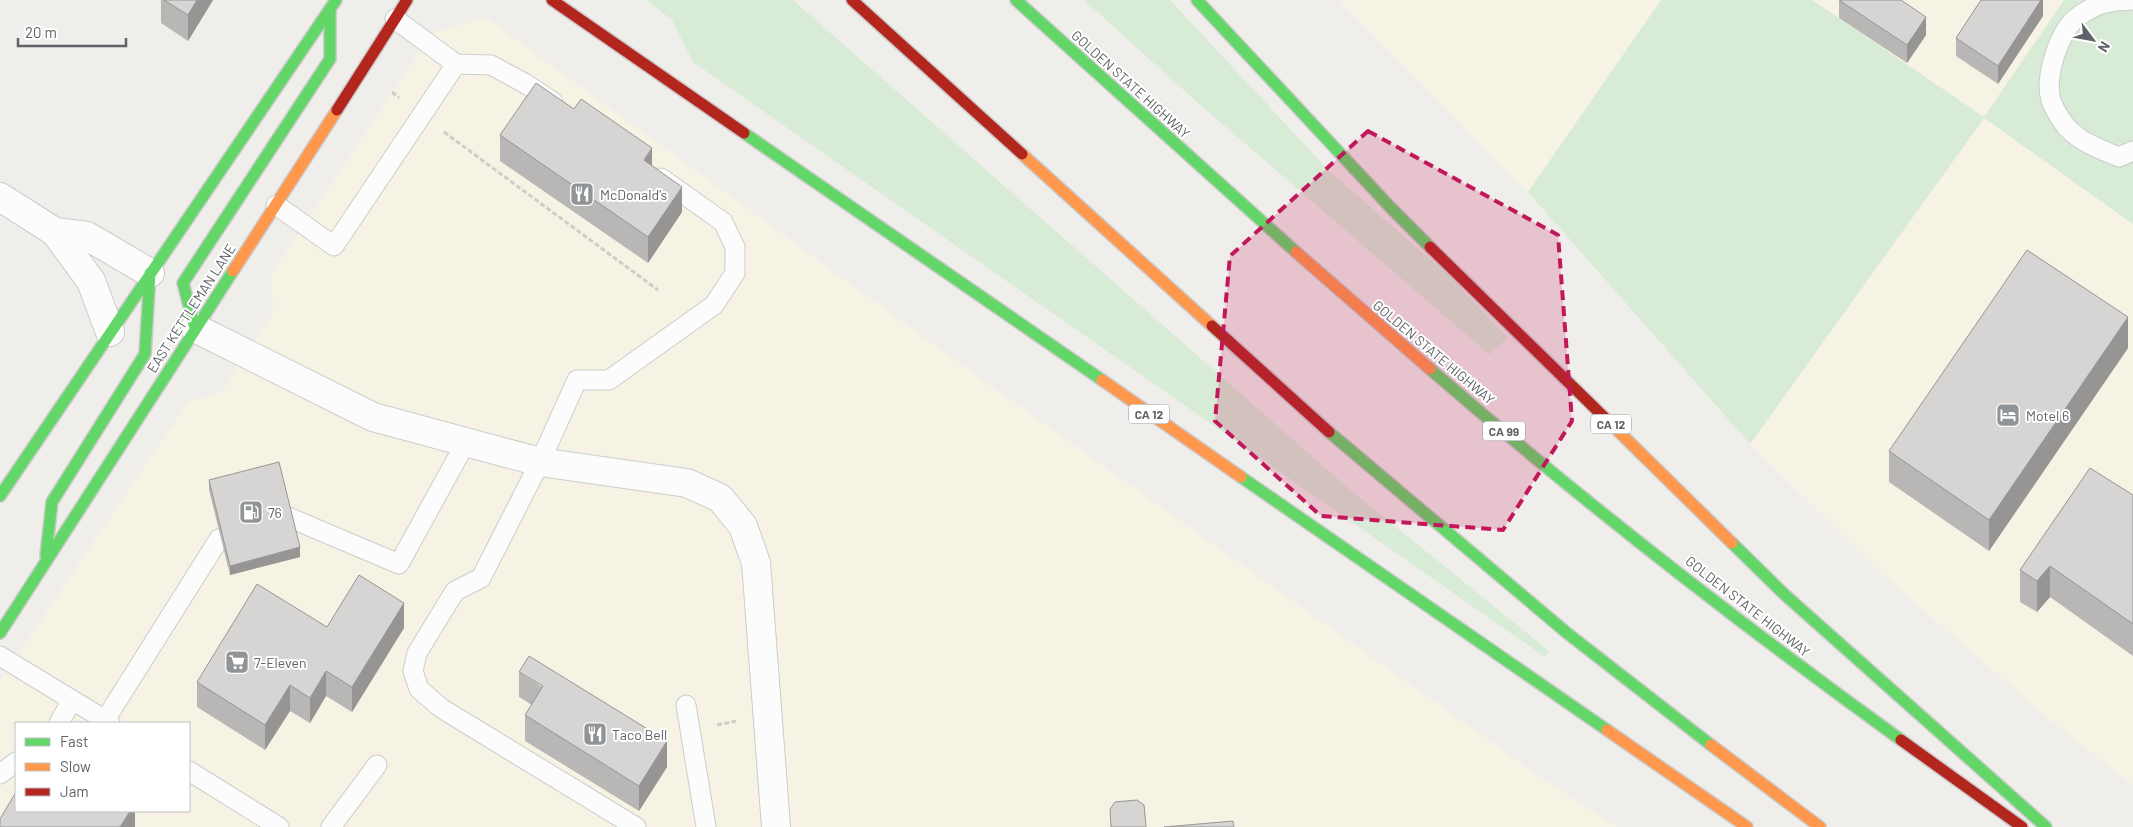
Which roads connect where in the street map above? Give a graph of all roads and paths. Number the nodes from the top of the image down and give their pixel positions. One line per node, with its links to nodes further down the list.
1 (336, 0): 8 (main road)
2 (407, 0): 9 (main road, EAST KETTLEMAN LANE)
3 (552, 0): 45 (main road, CA 12)
4 (852, 0): 46 (main road)
5 (1016, 0): 47 (main road, GOLDEN STATE HIGHWAY / CA 99)
6 (1197, 0): 48 (main road, CA 12)
7 (2133, 0): 14 (lane)
8 (330, 10): 19 (main road); 21 (main road)
9 (395, 19): 10 (lane); 17 (main road, EAST KETTLEMAN LANE)
10 (456, 64): 12 (lane); 13 (lane)
11 (392, 92): 13 (path)
12 (565, 111)
13 (422, 115): 17 (lane); 20 (path)
14 (2133, 151)
15 (644, 166): 24 (lane)
16 (0, 198): 18 (street)
17 (276, 205): 21 (main road, EAST KETTLEMAN LANE)
18 (55, 232): 19 (street); 22 (street)
19 (150, 273): 22 (main road); 26 (main road)
20 (658, 290)
21 (195, 328): 23 (street); 26 (main road, EAST KETTLEMAN LANE)
22 (110, 332): 25 (main road)
23 (466, 442): 24 (street); 33 (lane)
24 (540, 462): 41 (lane); 44 (street)
25 (0, 496)
26 (46, 562): 27 (main road, EAST KETTLEMAN LANE)
27 (0, 633)
28 (0, 656): 29 (lane)
29 (72, 700): 32 (lane); 33 (lane)
30 (686, 705): 34 (lane)
31 (741, 720): 34 (path)
32 (60, 722)
33 (107, 722)
34 (690, 733): 42 (lane)
35 (15, 763): 38 (lane)
36 (377, 764): 40 (lane)
37 (190, 772): 39 (lane)
38 (0, 774)
39 (279, 827)
40 (331, 827)
41 (636, 827)
42 (706, 827)
43 (768, 827): 44 (lane)
44 (776, 827)
45 (1747, 827)
46 (1820, 827)
47 (2022, 827)
48 (2046, 827)

